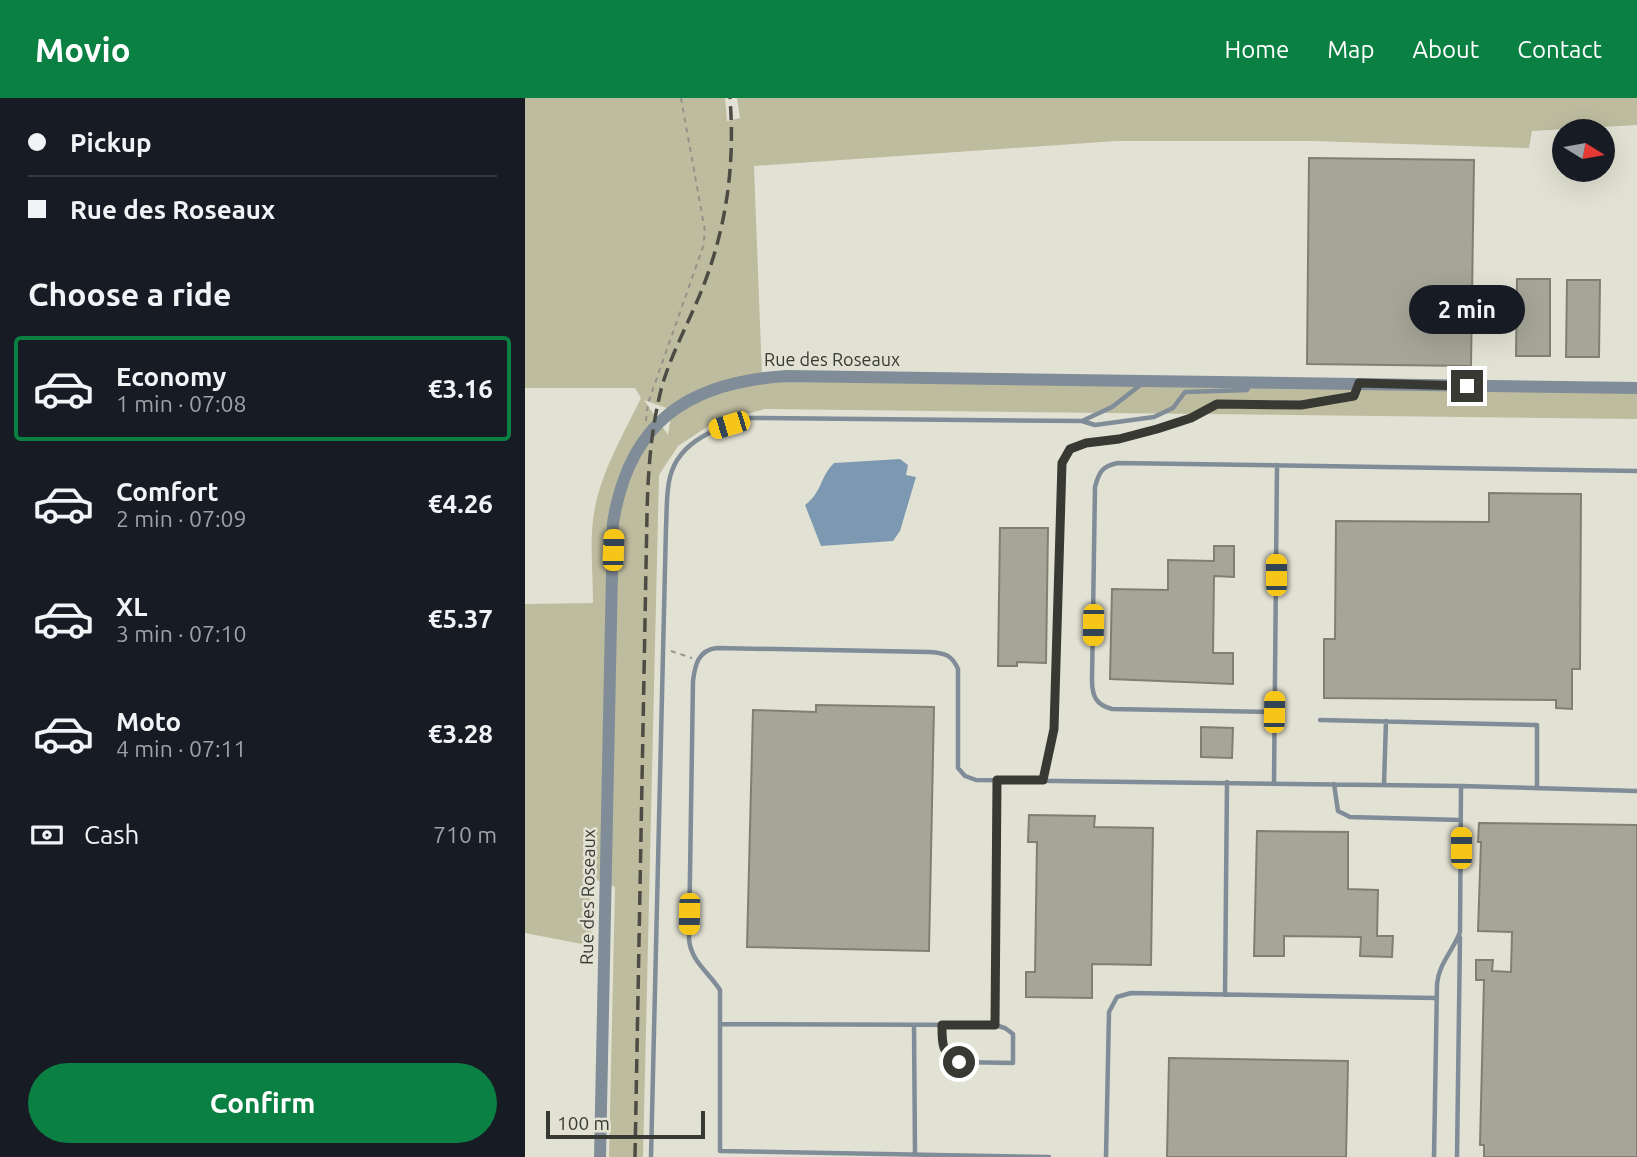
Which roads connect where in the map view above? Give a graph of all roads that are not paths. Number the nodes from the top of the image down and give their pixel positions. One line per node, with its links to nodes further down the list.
1 (1146, 381): 2 (street, Rue des Roseaux); 5 (lane); 30 (street, Rue des Roseaux)
2 (1250, 382): 3 (street, Rue des Roseaux); 5 (lane)
3 (1359, 383): 4 (street, Rue des Roseaux); 12 (lane)
4 (1637, 388)
5 (1082, 421): 31 (lane)
6 (1277, 465): 7 (lane); 8 (lane); 8 (lane)
7 (1637, 471)
8 (1274, 712): 14 (lane)
9 (1320, 720): 10 (lane)
10 (1386, 721): 16 (lane); 18 (lane)
11 (997, 780): 12 (lane); 24 (lane); 27 (lane)
12 (1043, 780): 13 (lane)
13 (1227, 782): 14 (lane); 22 (lane)
14 (1274, 783): 15 (lane)
15 (1334, 784): 16 (lane); 20 (lane)
16 (1384, 785): 17 (lane)
17 (1461, 786): 18 (lane); 20 (lane)
18 (1537, 788): 19 (lane)
19 (1637, 791)
20 (1461, 820): 21 (lane)
21 (1460, 932): 23 (lane); 35 (lane)
22 (1225, 995): 23 (lane); 33 (lane)
23 (1436, 998): 34 (lane)
24 (721, 1024): 25 (lane); 28 (lane)
25 (914, 1025): 26 (lane); 28 (lane)
26 (942, 1025): 27 (lane); 27 (lane)
27 (995, 1025)
28 (915, 1155): 29 (lane)
29 (984, 1156): 32 (lane)
30 (600, 1157)
31 (651, 1157)
32 (1049, 1157)
33 (1106, 1157)
34 (1434, 1157)
35 (1457, 1157)

